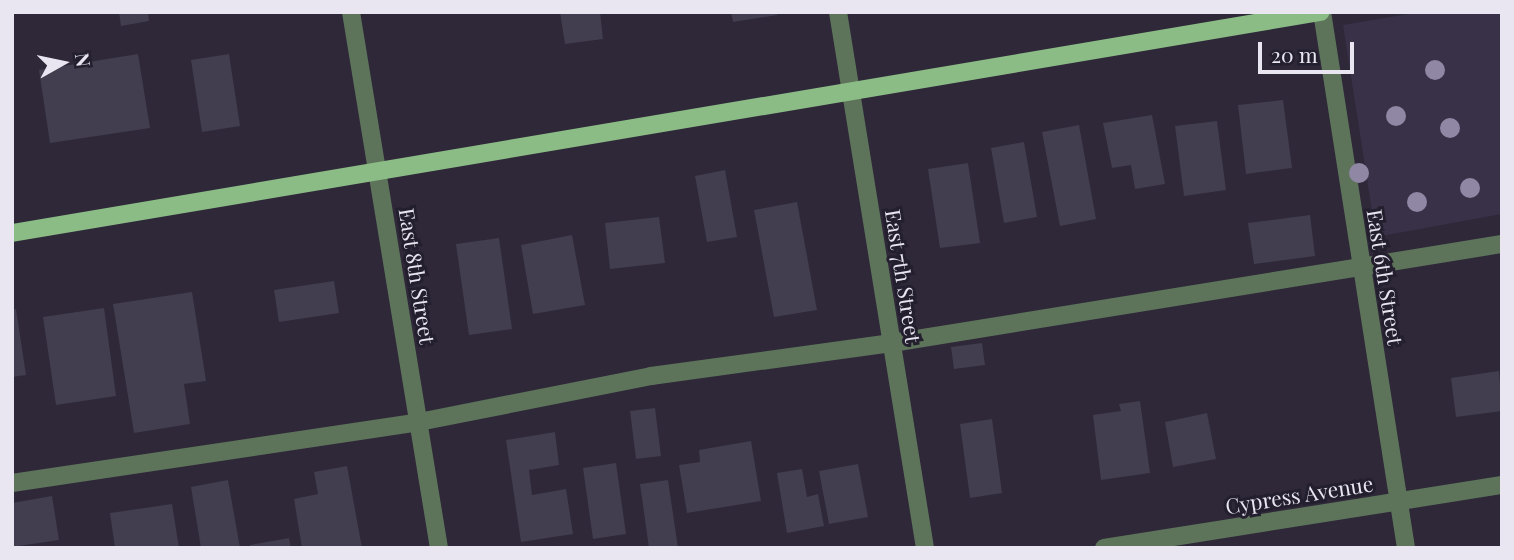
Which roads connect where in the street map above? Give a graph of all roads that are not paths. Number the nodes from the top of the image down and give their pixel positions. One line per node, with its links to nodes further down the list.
1 (351, 12): 5 (street, East 8th Street)
2 (838, 12): 4 (street, East 7th Street)
3 (1321, 12): 4 (main road); 8 (street, East 6th Street)
4 (851, 93): 5 (main road); 9 (street, East 7th Street)
5 (379, 173): 6 (main road); 10 (street, East 8th Street)
6 (12, 233)
7 (1502, 244): 8 (street)
8 (1361, 263): 9 (street); 13 (street, East 6th Street)
9 (892, 343): 10 (street); 15 (street, East 7th Street)
10 (419, 422): 11 (street); 14 (street, East 8th Street)
11 (12, 483)
12 (1502, 485): 13 (street, Cypress Avenue)
13 (1398, 501): 16 (street, Cypress Avenue); 17 (street, East 6th Street)
14 (439, 548)
15 (925, 548)
16 (1104, 548)
17 (1406, 548)

